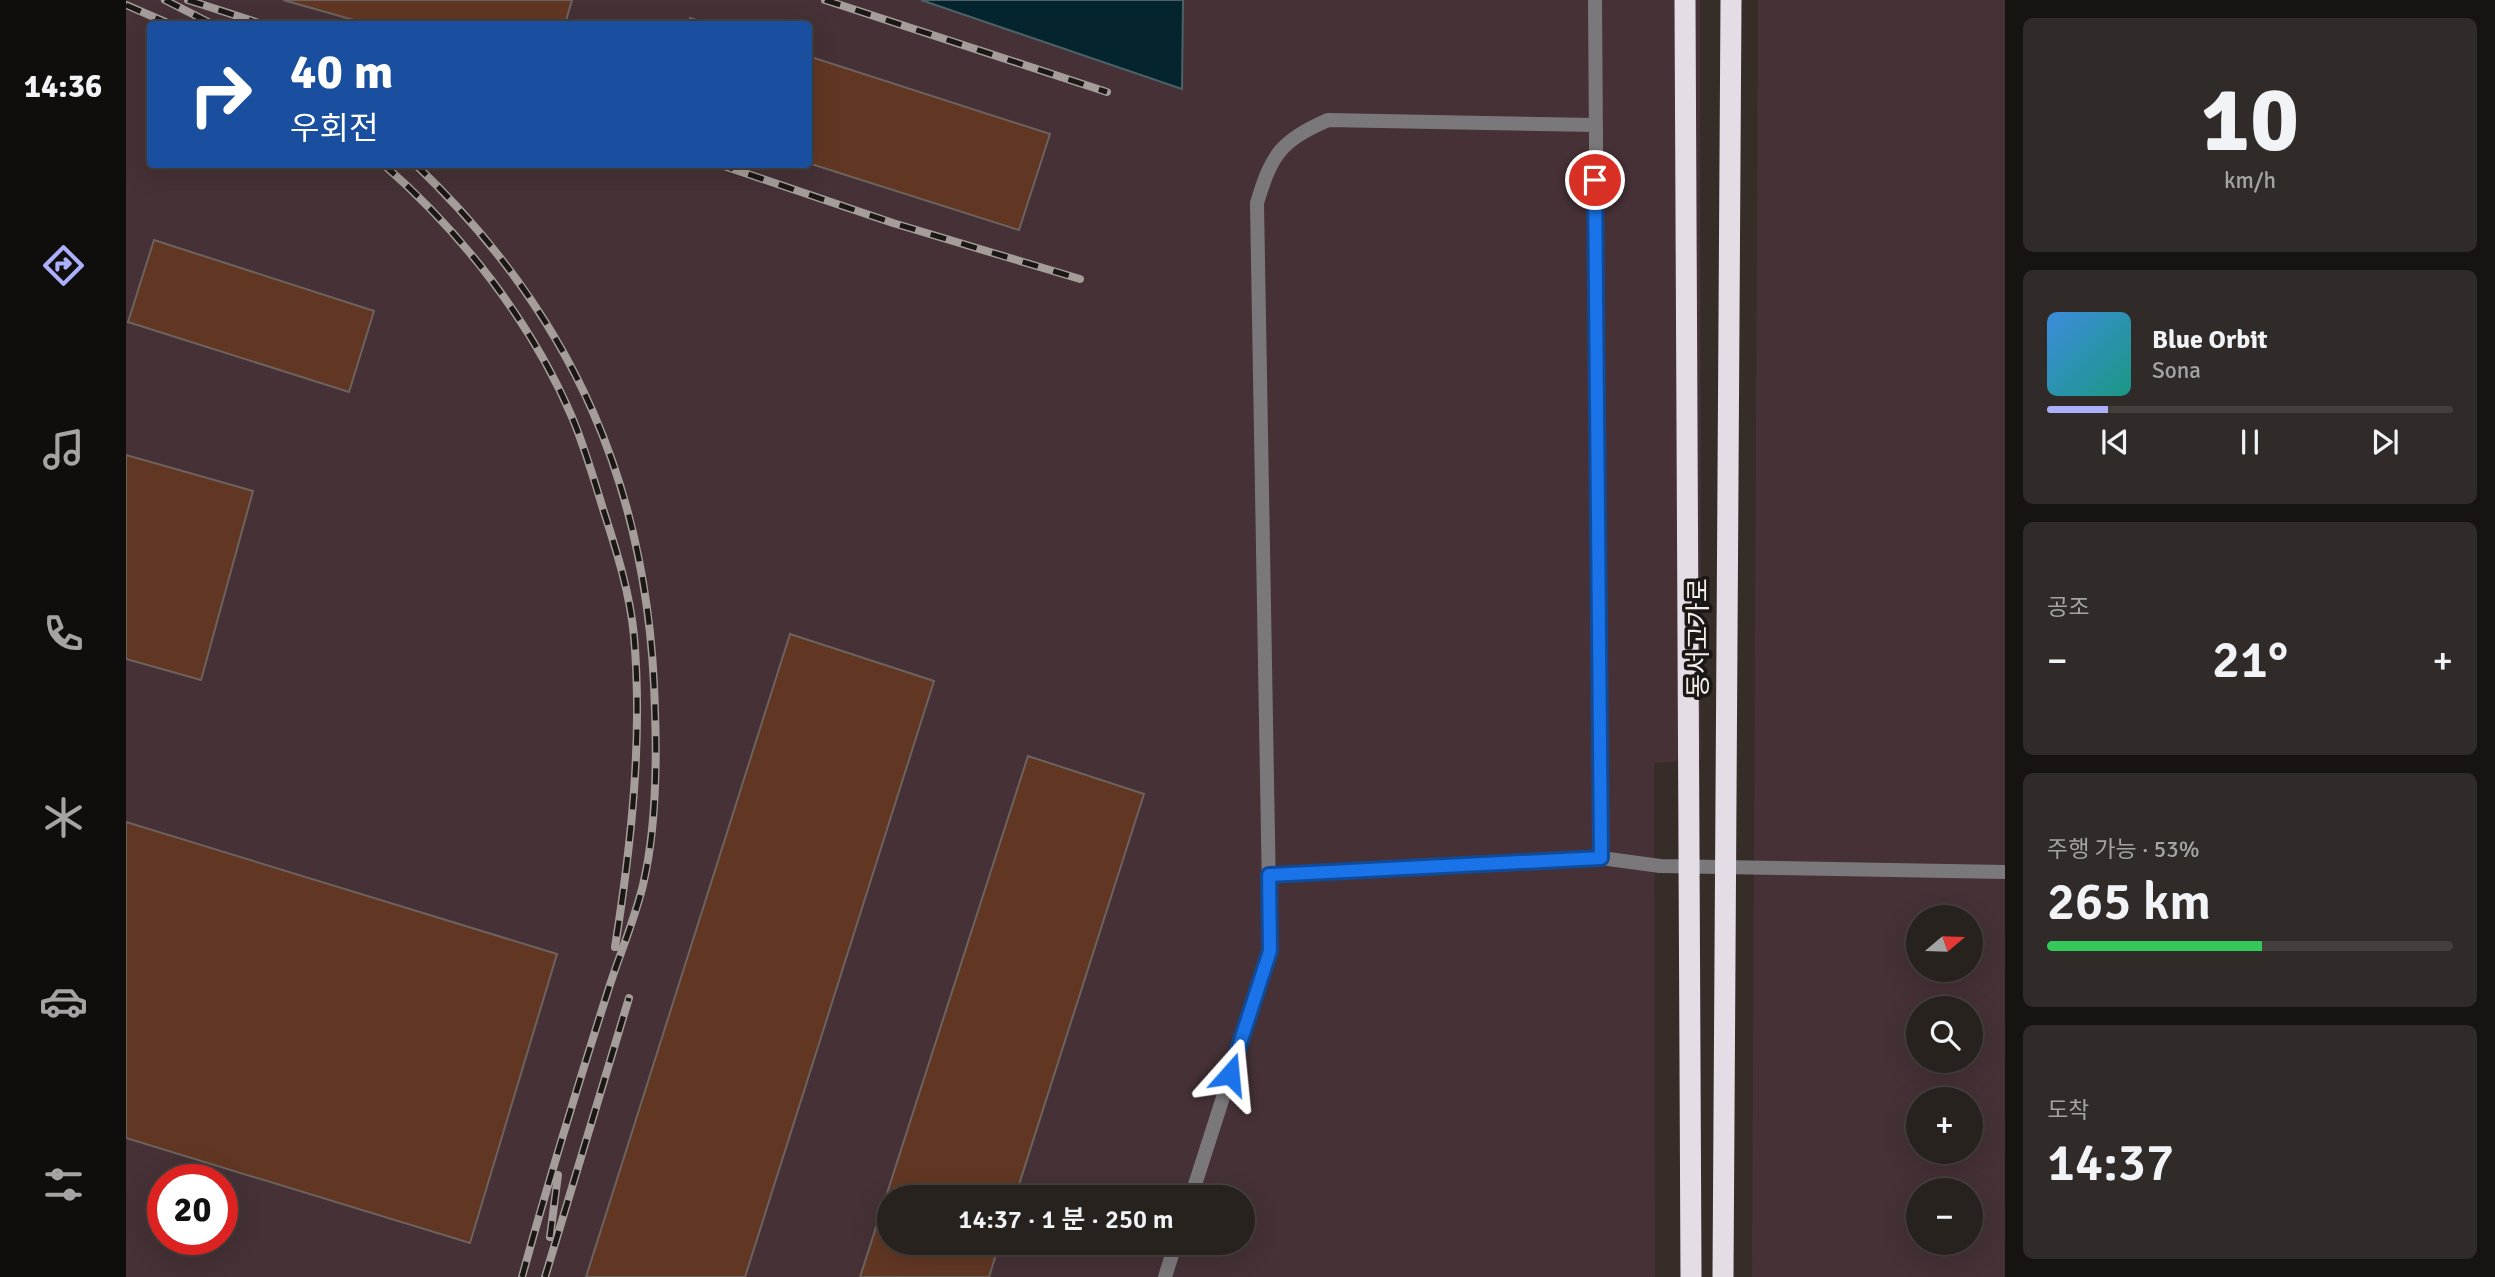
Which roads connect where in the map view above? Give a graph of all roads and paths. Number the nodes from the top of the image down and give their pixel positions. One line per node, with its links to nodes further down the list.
1 (1595, 0): 4 (lane)
2 (1685, 0): 11 (highway, 동서고가로, bridge)
3 (1731, 0): 12 (highway, 동서고가로, bridge)
4 (1595, 125): 5 (lane); 7 (lane)
5 (1601, 858): 6 (lane); 7 (lane)
6 (2005, 872)
7 (1269, 875): 8 (lane)
8 (1195, 1185)
9 (1172, 1255): 10 (lane)
10 (1165, 1277)
11 (1691, 1277)
12 (1723, 1277)

